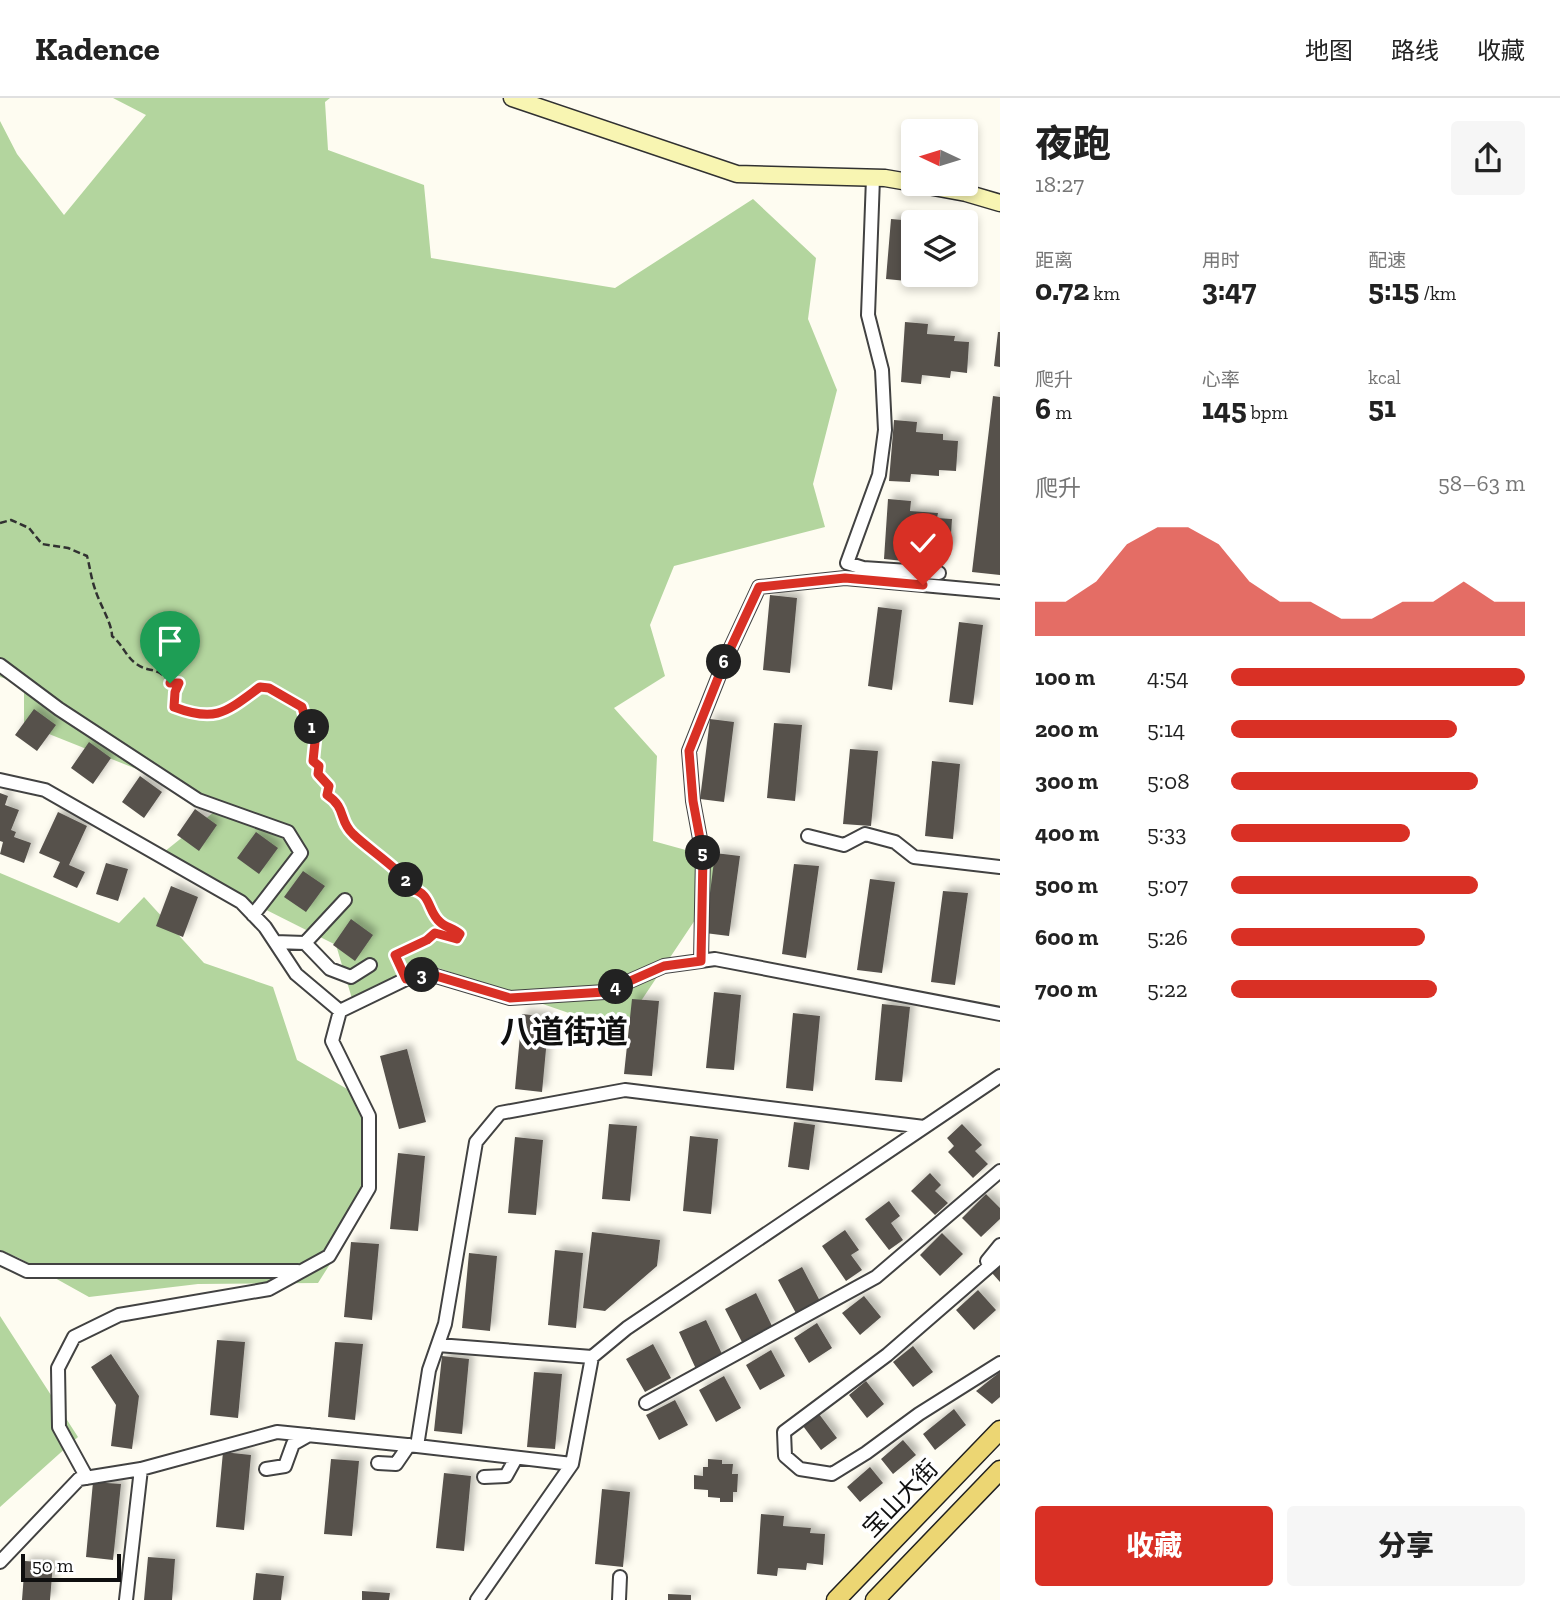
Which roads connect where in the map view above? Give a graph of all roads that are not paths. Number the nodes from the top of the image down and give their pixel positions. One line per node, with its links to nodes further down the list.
1 (512, 98): 2 (street)
2 (873, 178): 3 (street); 6 (street)
3 (901, 181)
4 (976, 196): 5 (street)
5 (1000, 203)
6 (939, 573)
7 (1000, 592): 16 (street)
8 (0, 665): 13 (street)
9 (0, 780): 13 (street)
10 (808, 836): 11 (street)
11 (1000, 867)
12 (345, 900): 15 (street)
13 (253, 915): 14 (street)
14 (275, 942): 15 (street); 18 (street)
15 (305, 943): 17 (street)
16 (701, 961): 18 (street); 19 (street)
17 (370, 965)
18 (340, 1011): 26 (street)
19 (1000, 1014)
20 (1000, 1076): 21 (street)
21 (924, 1127): 28 (street); 29 (street)
22 (1000, 1171): 31 (street)
23 (1000, 1245): 27 (street)
24 (1000, 1257): 27 (street)
25 (0, 1258): 26 (street)
26 (302, 1271): 42 (street)
27 (970, 1284): 30 (street)
28 (438, 1345): 29 (street); 34 (street)
29 (592, 1357): 37 (street)
30 (1000, 1363)
31 (646, 1403)
32 (1000, 1430): 48 (main road, 宝山大街)
33 (309, 1435): 34 (street); 38 (street); 39 (street)
34 (413, 1446): 35 (street); 36 (street)
35 (516, 1458): 37 (street); 41 (street)
36 (378, 1463)
37 (572, 1464): 46 (street)
38 (141, 1469): 42 (street); 45 (street)
39 (266, 1469)
40 (1000, 1470): 49 (main road)
41 (484, 1477)
42 (87, 1478): 43 (street)
43 (0, 1562)
44 (620, 1577): 47 (street)
45 (126, 1600)
46 (477, 1600)
47 (619, 1600)
48 (836, 1600)
49 (875, 1600)

